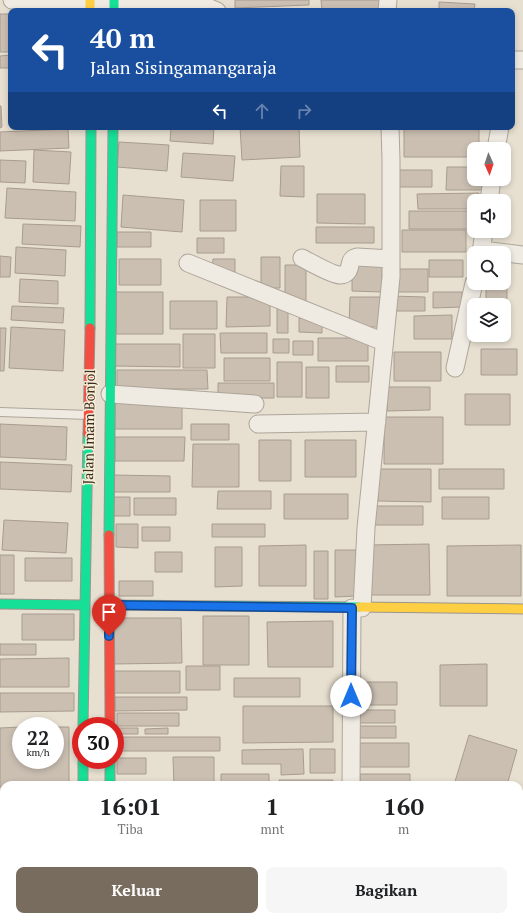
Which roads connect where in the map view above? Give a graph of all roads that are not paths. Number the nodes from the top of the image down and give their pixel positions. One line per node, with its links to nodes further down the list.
1 (12, 0): 2 (street)
2 (90, 4): 3 (street)
3 (114, 4): 4 (street)
4 (210, 8)
5 (91, 130): 10 (main road, Jalan Imam Bonjol)
6 (113, 130): 11 (main road, Jalan Imam Bonjol)
7 (390, 130): 16 (street)
8 (499, 130): 9 (street)
9 (497, 142)
10 (91, 200): 11 (main road); 14 (main road, Jalan Imam Bonjol)
11 (112, 200): 17 (main road, Jalan Imam Bonjol)
12 (511, 254): 13 (street)
13 (523, 255)
14 (97, 258): 17 (main road); 25 (main road, Jalan Imam Bonjol)
15 (302, 258): 16 (street)
16 (391, 259): 20 (street)
17 (112, 260): 22 (main road, Jalan Imam Bonjol)
18 (188, 263): 20 (street)
19 (472, 290): 21 (street)
20 (384, 342): 26 (street)
21 (454, 368)
22 (110, 394): 23 (street); 30 (main road, Jalan Imam Bonjol)
23 (254, 404)
24 (0, 412): 25 (lane)
25 (89, 415): 29 (main road, Jalan Imam Bonjol)
26 (377, 422): 27 (street); 31 (street)
27 (258, 424)
28 (0, 604): 29 (main road)
29 (85, 605): 33 (main road, Jalan Imam Bonjol)
30 (109, 605): 31 (main road); 34 (main road, Jalan Imam Bonjol)
31 (357, 608): 32 (main road); 39 (street)
32 (523, 609)
33 (84, 717)
34 (110, 717)
35 (83, 769): 37 (main road)
36 (110, 769): 38 (main road)
37 (83, 781)
38 (110, 781)
39 (351, 781)

